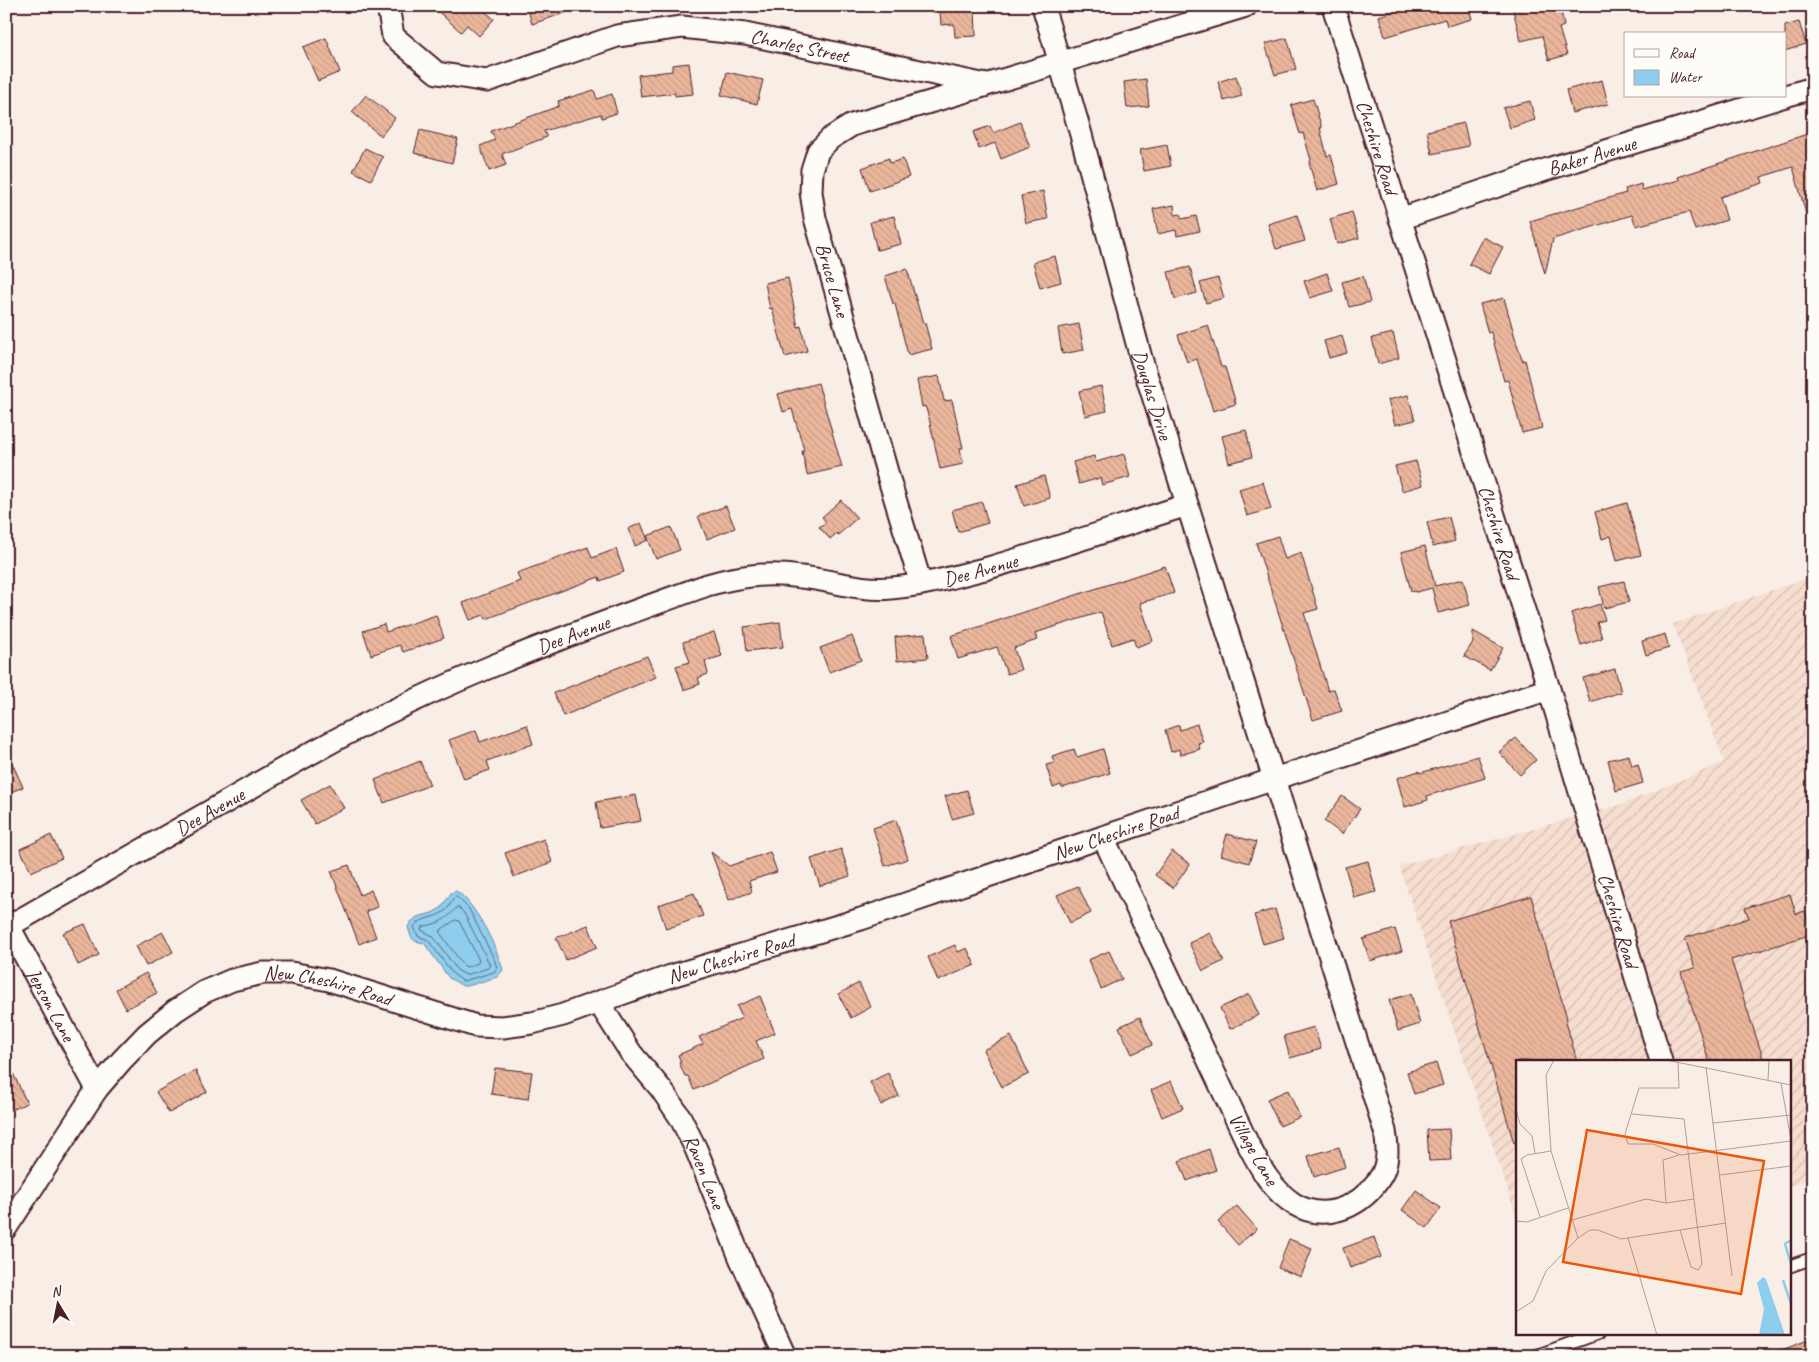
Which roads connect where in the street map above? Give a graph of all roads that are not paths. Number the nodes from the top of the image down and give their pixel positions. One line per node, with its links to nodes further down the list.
1 (388, 6): 6 (street, Charles Street)
2 (1043, 6): 5 (street, Douglas Drive)
3 (1246, 6): 5 (street, Charles Street)
4 (1332, 6): 10 (street, Cheshire Road)
5 (1060, 63): 6 (street, Charles Street); 11 (street, Douglas Drive)
6 (986, 85): 12 (street, Bruce Lane)
7 (1813, 88): 8 (street, Baker Avenue)
8 (1786, 96)
9 (1778, 98): 10 (street, Baker Avenue)
10 (1400, 219): 13 (street, Cheshire Road)
11 (1187, 505): 12 (street, Dee Avenue); 14 (street, Douglas Drive)
12 (921, 584): 16 (street, Dee Avenue)
13 (1549, 689): 14 (street, New Cheshire Road); 18 (street, Cheshire Road)
14 (1274, 779): 15 (street, New Cheshire Road); 15 (street, Village Lane)
15 (1103, 837): 17 (street, New Cheshire Road)
16 (8, 924): 19 (street, Jepson Lane)
17 (599, 1003): 19 (street, New Cheshire Road); 24 (street, Raven Lane)
18 (1661, 1060)
19 (97, 1089): 20 (street, New Cheshire Road)
20 (6, 1228)
21 (1813, 1258): 22 (lane)
22 (1792, 1265)
23 (1596, 1334): 25 (lane)
24 (785, 1356)
25 (1536, 1356)

